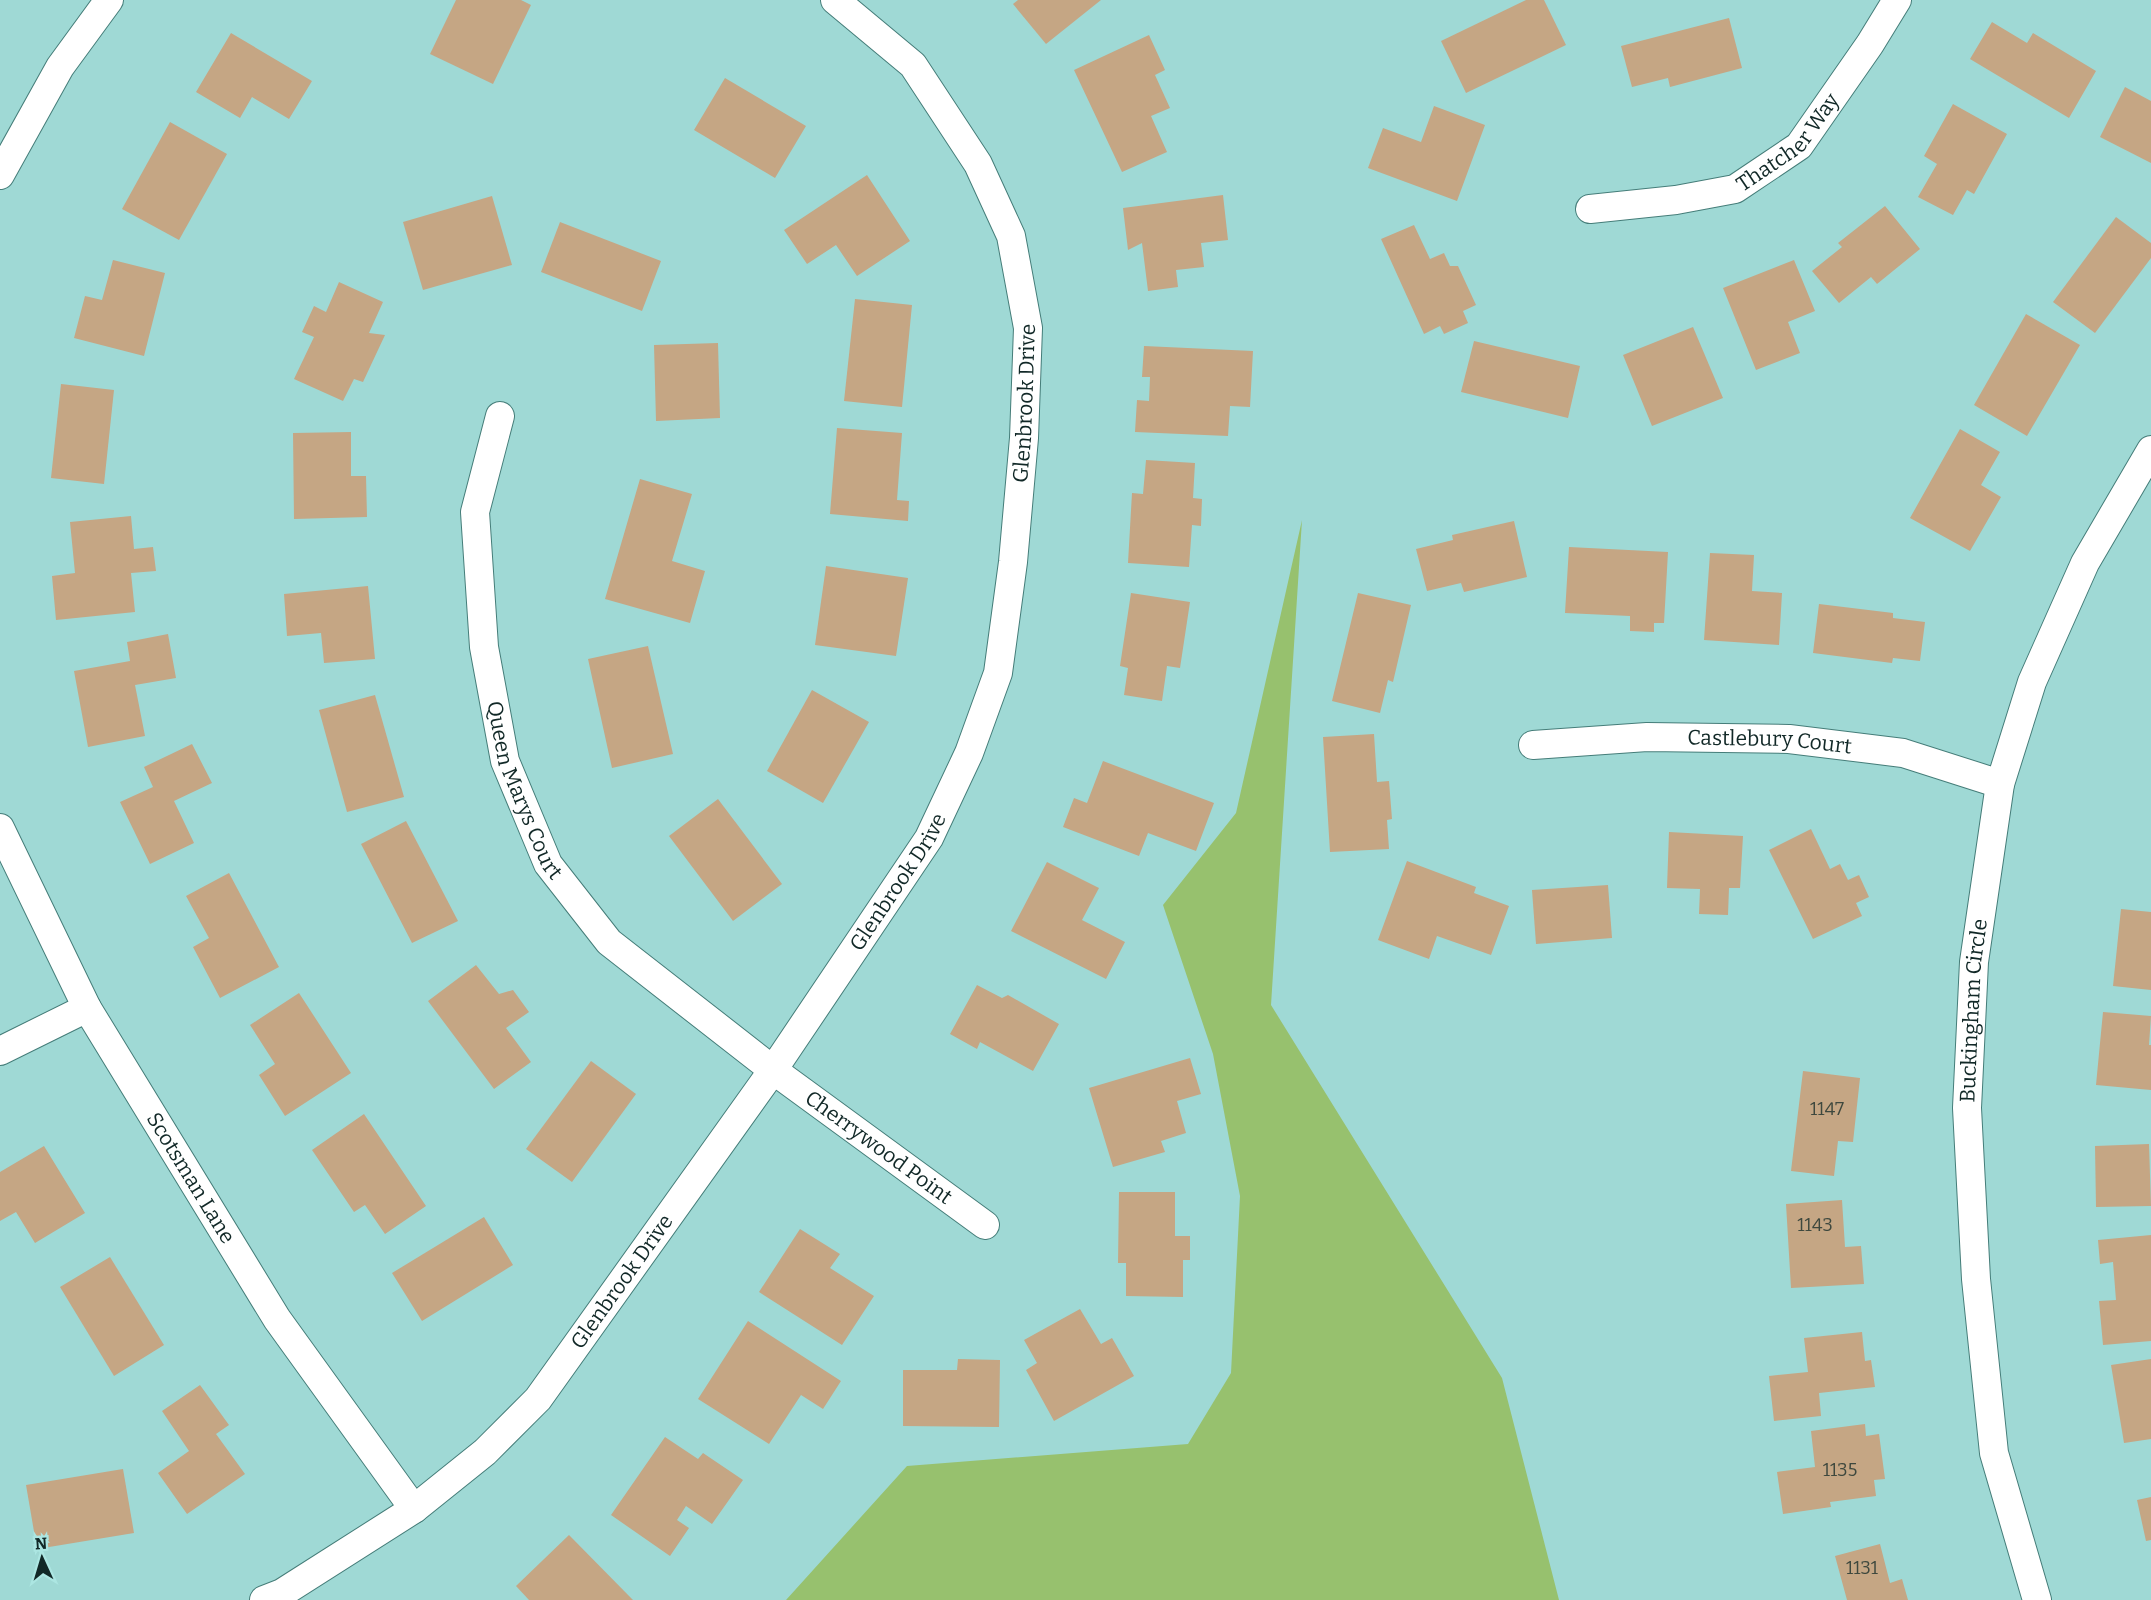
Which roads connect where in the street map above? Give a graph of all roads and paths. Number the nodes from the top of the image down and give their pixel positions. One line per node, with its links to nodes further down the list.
1 (109, 0): 4 (street)
2 (836, 0): 13 (street, Glenbrook Drive)
3 (1897, 0): 5 (street, Thatcher Way)
4 (0, 175)
5 (1590, 209)
6 (500, 416): 13 (street, Queen Marys Court)
7 (2151, 450): 9 (street, Buckingham Circle)
8 (1533, 745): 9 (street, Castlebury Court)
9 (2000, 784): 17 (street, Buckingham Circle)
10 (0, 828): 11 (street, Scotsman Lane)
11 (87, 1008): 12 (street); 15 (street, Scotsman Lane)
12 (0, 1051)
13 (772, 1070): 14 (street, Cherrywood Point); 15 (street, Glenbrook Drive)
14 (985, 1225)
15 (414, 1509): 16 (street, Glenbrook Drive)
16 (264, 1600)
17 (2037, 1600)

